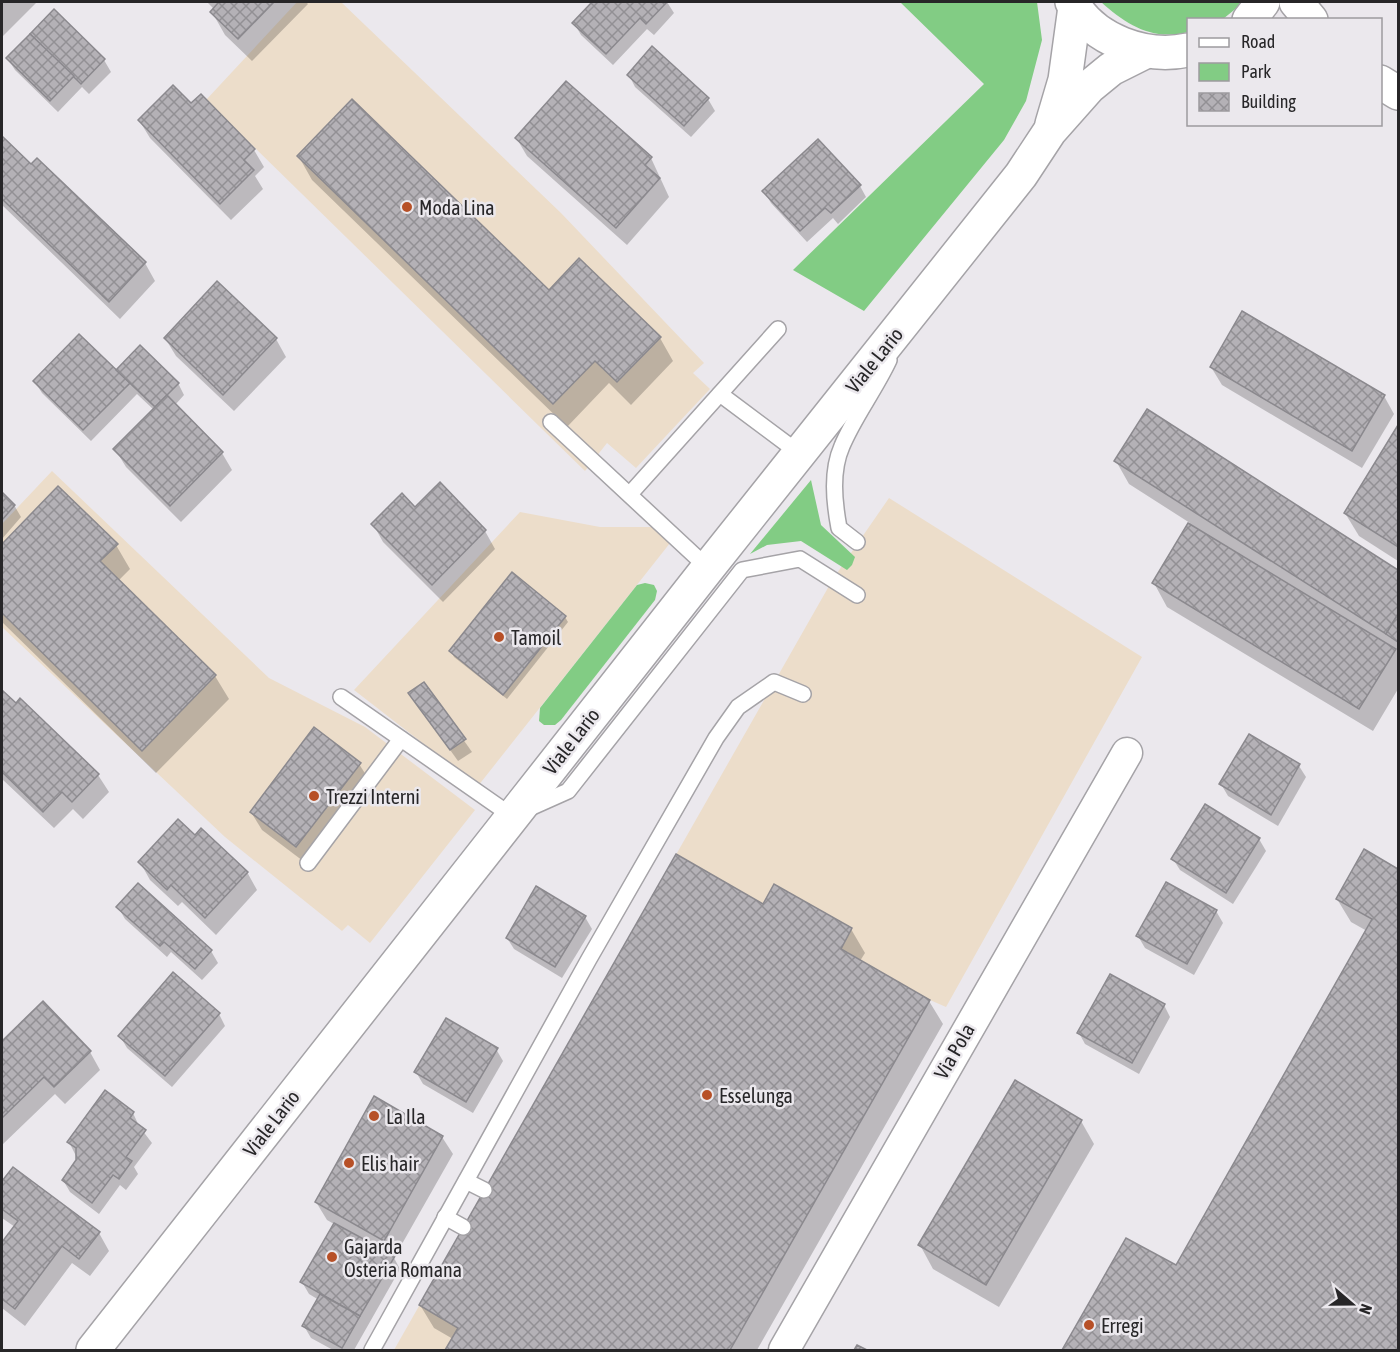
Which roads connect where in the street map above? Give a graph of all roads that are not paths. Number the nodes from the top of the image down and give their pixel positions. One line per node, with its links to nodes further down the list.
1 (1263, 2): 4 (main road)
2 (1296, 2): 5 (main road)
3 (1073, 4): 7 (main road); 10 (main road, Viale Lario)
4 (1251, 18)
5 (1309, 18)
6 (1187, 50): 7 (main road)
7 (1145, 52): 10 (main road, Viale Lario)
8 (1382, 83): 9 (main road)
9 (1398, 93)
10 (1050, 131): 11 (main road, Viale Lario)
11 (911, 314): 15 (main road, Viale Lario); 17 (lane)
12 (778, 329): 13 (lane)
13 (720, 394): 15 (lane); 16 (lane)
14 (551, 422): 16 (lane)
15 (799, 453): 18 (main road, Viale Lario)
16 (630, 494): 18 (lane)
17 (857, 542)
18 (708, 568): 24 (main road, Viale Lario)
19 (857, 596): 24 (lane)
20 (803, 694): 26 (lane)
21 (341, 697): 22 (lane)
22 (401, 739): 24 (lane); 25 (lane)
23 (1127, 753): 32 (street, Via Pola)
24 (512, 816): 30 (main road, Viale Lario)
25 (308, 863)
26 (466, 1180): 27 (lane); 28 (lane)
27 (484, 1190)
28 (445, 1217): 29 (lane); 31 (lane)
29 (463, 1227)
30 (93, 1350)
31 (372, 1350)
32 (784, 1350)

